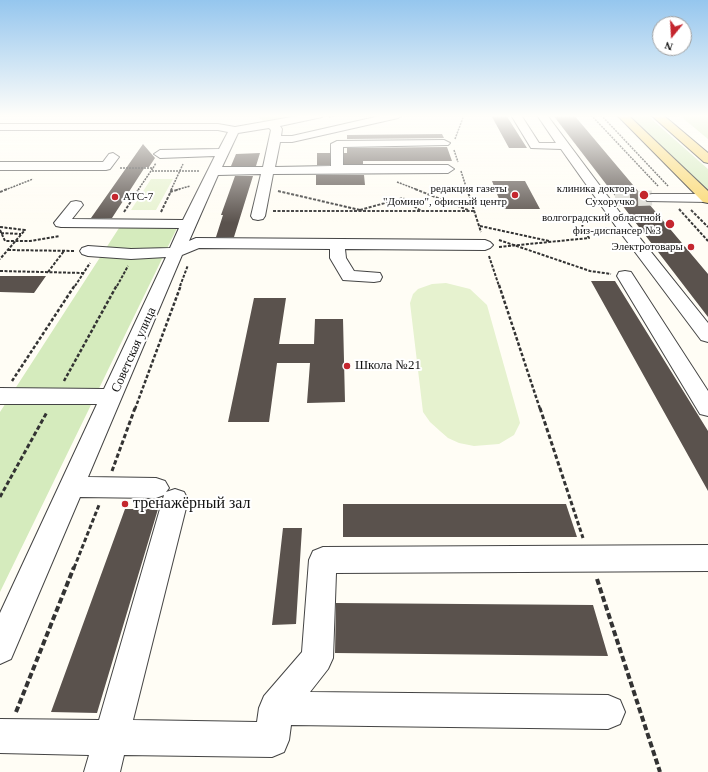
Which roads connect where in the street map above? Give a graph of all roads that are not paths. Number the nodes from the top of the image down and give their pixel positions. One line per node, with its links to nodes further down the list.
1 (269, 151): 14 (street)
2 (337, 151): 12 (street)
3 (569, 151): 26 (street)
4 (658, 151): 16 (main road)
5 (699, 151): 8 (main road)
6 (222, 152): 7 (street); 13 (street, Советская улица)
7 (160, 154)
8 (708, 159)
9 (113, 162): 10 (street)
10 (0, 166)
11 (448, 168): 12 (street)
12 (337, 169): 14 (street)
13 (213, 171): 14 (street); 19 (street, Советская улица)
14 (271, 171): 18 (street)
15 (652, 198): 16 (street)
16 (707, 199)
17 (76, 205): 19 (street)
18 (258, 213)
19 (189, 224): 23 (street, Советская улица)
20 (337, 244): 21 (street); 23 (street); 25 (street)
21 (489, 244)
22 (93, 251): 23 (street)
23 (177, 252): 28 (street, Советская улица)
24 (625, 276): 29 (street)
25 (374, 277)
26 (708, 336)
27 (1, 396): 28 (street)
28 (112, 397): 30 (street, Советская улица)
29 (708, 408)
30 (72, 487): 32 (street, Советская улица); 36 (street)
31 (708, 558): 33 (street)
32 (0, 648)
33 (276, 708): 34 (street); 36 (street)
34 (608, 712)
35 (3, 736): 36 (street)
36 (111, 738): 37 (street)
37 (102, 772)

